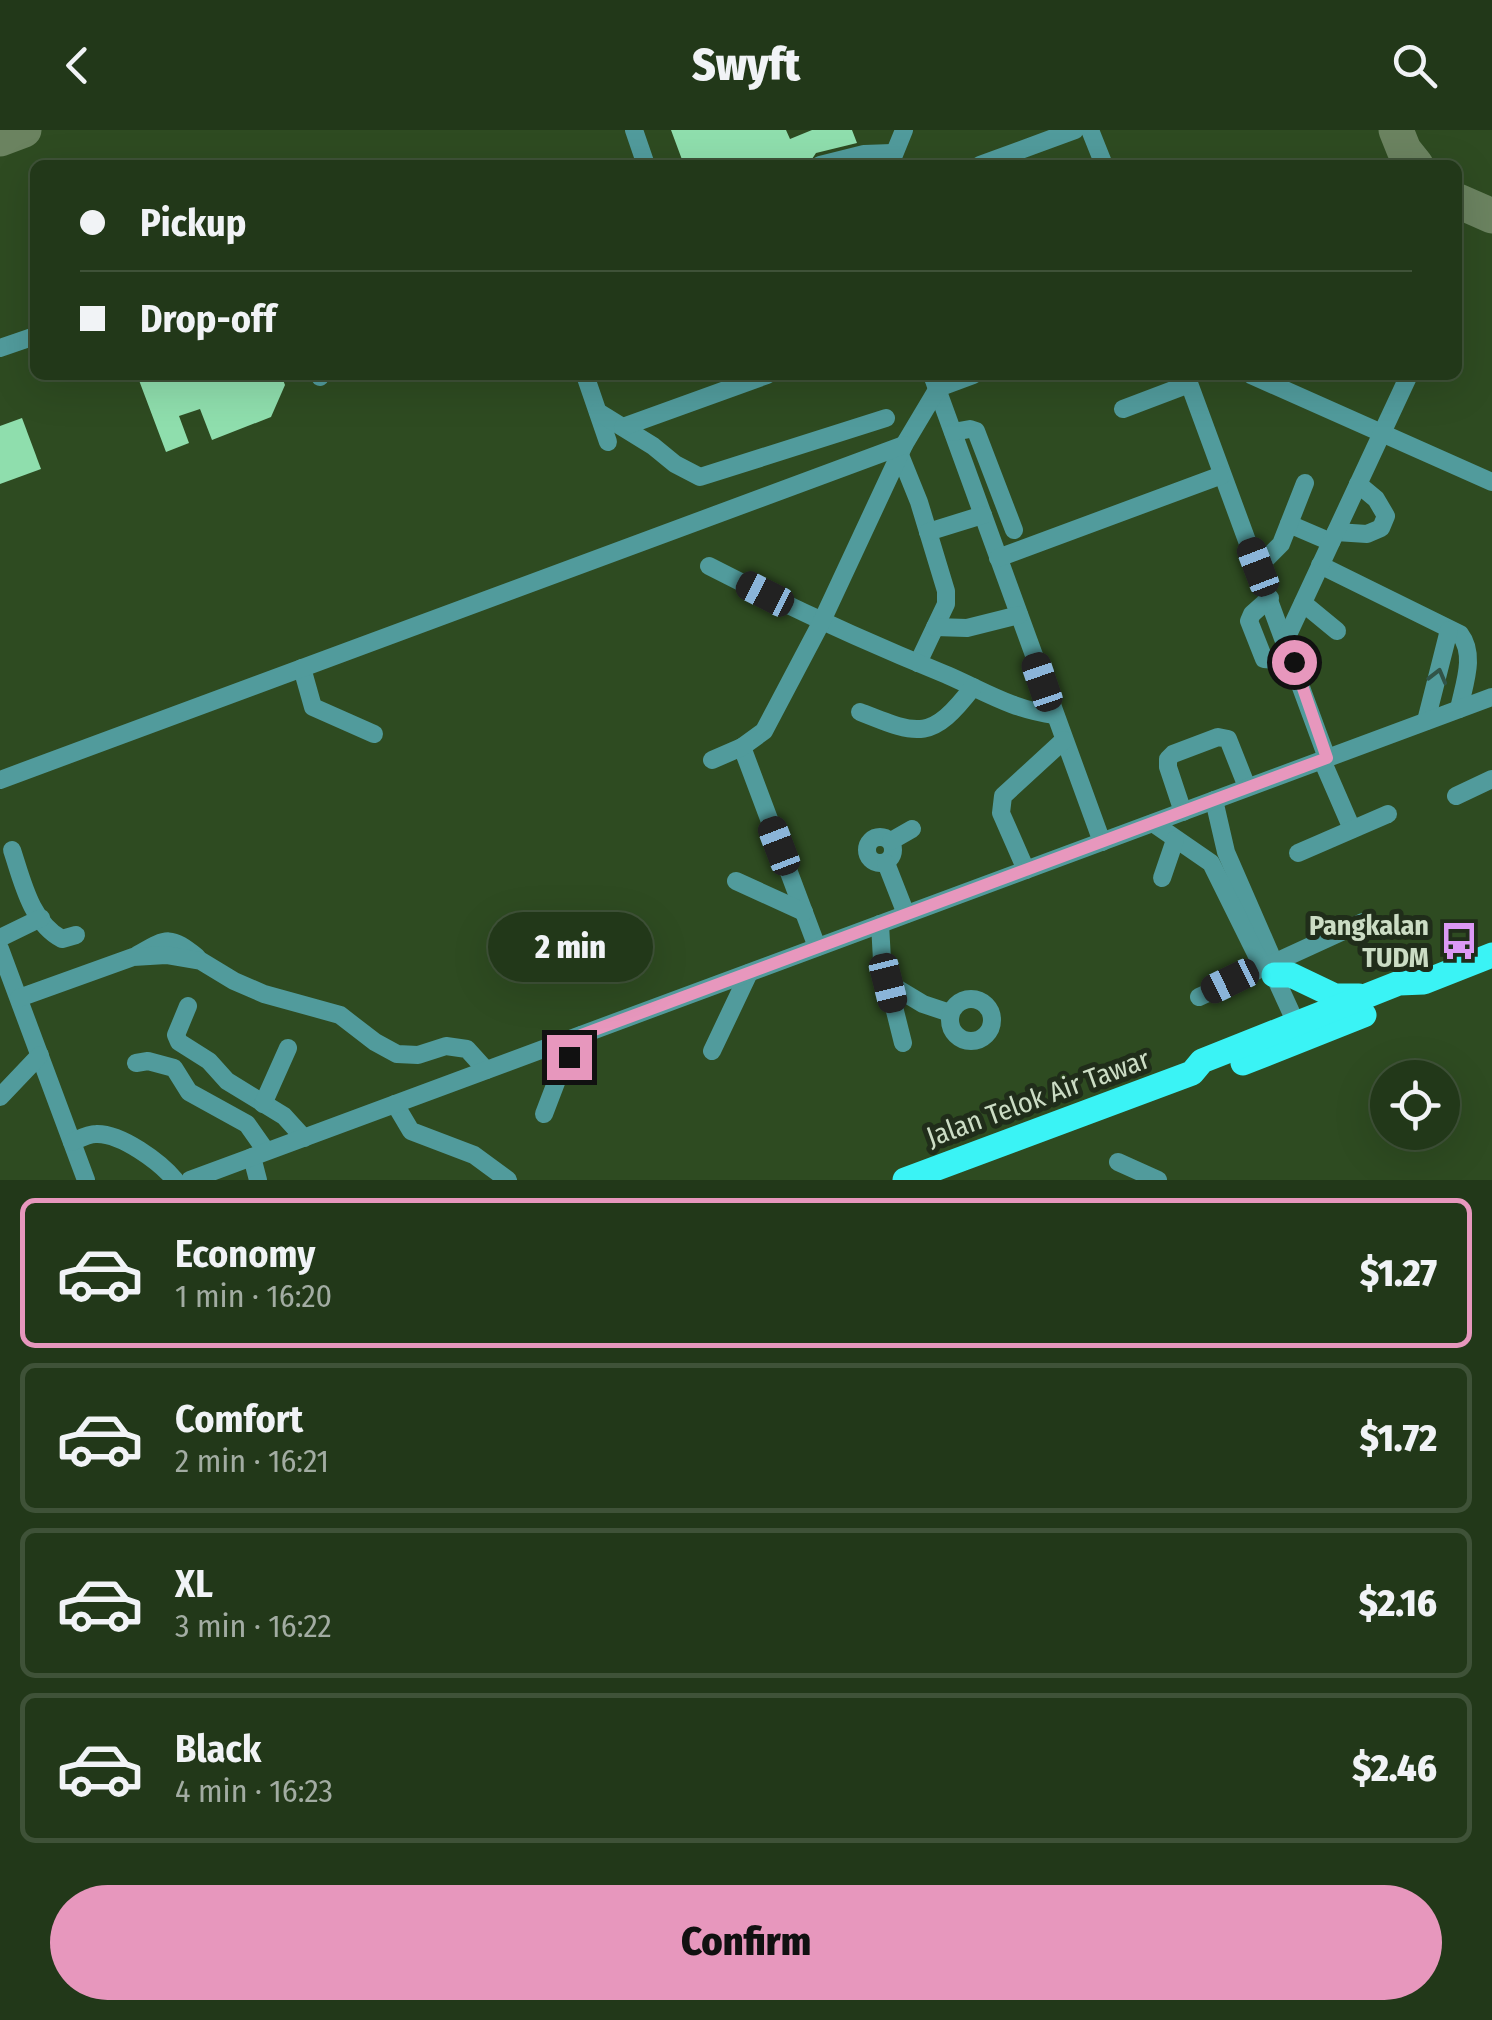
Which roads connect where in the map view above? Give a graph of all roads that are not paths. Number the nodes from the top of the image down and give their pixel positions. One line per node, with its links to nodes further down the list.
1 (634, 130): 6 (street)
2 (904, 130): 5 (street)
3 (1073, 130): 8 (street)
4 (1090, 130): 9 (street)
5 (891, 159): 7 (street)
6 (644, 160)
7 (840, 160)
8 (993, 160)
9 (1102, 160)
10 (30, 338): 11 (street)
11 (0, 348)
12 (587, 380): 19 (street)
13 (754, 380): 21 (street)
14 (1188, 380): 18 (street); 26 (street)
15 (1262, 380): 23 (street)
16 (1407, 380): 23 (street)
17 (935, 382): 22 (street); 25 (street)
18 (1122, 409)
19 (598, 412): 21 (street); 24 (street)
20 (886, 418): 21 (street)
21 (623, 427)
22 (954, 432): 30 (street); 32 (street)
23 (1382, 432): 27 (street); 29 (street)
24 (608, 442)
25 (902, 450): 33 (street); 42 (street); 49 (street)
26 (1222, 476): 35 (street); 38 (street)
27 (1492, 482)
28 (1305, 483): 31 (street)
29 (1358, 484): 34 (street); 34 (street)
30 (983, 515): 33 (street); 35 (street)
31 (1289, 524): 34 (street); 38 (street)
32 (1014, 530)
33 (928, 532): 43 (street)
34 (1333, 537): 37 (street)
35 (998, 558): 41 (street)
36 (709, 566): 42 (street)
37 (1320, 566): 40 (street); 44 (street)
38 (1258, 567): 39 (street)
39 (1270, 598): 46 (street); 47 (street)
40 (1302, 603): 45 (street); 46 (street)
41 (1019, 615): 43 (street); 54 (street)
42 (821, 623): 48 (street); 58 (street)
43 (935, 627): 48 (street)
44 (1449, 630): 52 (street); 55 (street, one-way to 44)
45 (1337, 631)
46 (1286, 639): 47 (street)
47 (1294, 662): 59 (street)
48 (918, 663): 50 (street)
49 (302, 668): 56 (street); 62 (street)
50 (972, 687): 53 (street); 54 (street)
51 (1492, 697): 52 (street)
52 (1460, 709): 55 (street)
53 (860, 712)
54 (1054, 715): 57 (street)
55 (1426, 721): 59 (street)
56 (374, 734)
57 (1064, 740): 72 (street); 76 (street)
58 (742, 747): 60 (street); 79 (street)
59 (1324, 758): 63 (street); 70 (street)
60 (712, 760)
61 (1492, 779): 64 (street)
62 (0, 780)
63 (1247, 787): 65 (street); 66 (street)
64 (1456, 796)
65 (1214, 800): 66 (street); 75 (street)
66 (1183, 812): 68 (street)
67 (1388, 814): 70 (street)
68 (1152, 824): 71 (street); 72 (street)
69 (912, 829): 80 (street)
70 (1352, 829): 74 (street)
71 (1175, 840): 75 (street); 77 (street)
72 (1102, 842): 76 (street)
73 (12, 850): 81 (street)
74 (1298, 853)
75 (1219, 858): 89 (street)
76 (1026, 870): 80 (street)
77 (1162, 878)
78 (736, 881): 79 (street)
79 (804, 912): 86 (street)
80 (906, 914): 83 (street)
81 (41, 918): 84 (street); 85 (street)
82 (1363, 922): 89 (street)
83 (880, 924): 86 (street); 92 (street)
84 (76, 936)
85 (0, 938)
86 (817, 948): 90 (street)
87 (0, 950): 93 (street)
88 (1492, 955): 91 (main road, Jalan Telok Air Tawar)
89 (1270, 967): 94 (main road); 95 (street); 98 (street)
90 (749, 973): 99 (street); 102 (street)
91 (1424, 982): 94 (main road, Jalan Telok Air Tawar); 98 (main road, Jalan Telok Air Tawar)
92 (888, 983): 97 (street); 100 (street)
93 (11, 991): 103 (street); 105 (street)
94 (1366, 996): 98 (main road, Jalan Telok Air Tawar)
95 (1198, 997)
96 (188, 1006): 107 (street)
97 (950, 1013)
98 (1300, 1031): 114 (main road, Jalan Telok Air Tawar)
99 (581, 1035): 105 (street); 109 (street)
100 (903, 1042)
101 (288, 1048): 107 (street)
102 (712, 1052)
103 (40, 1055): 106 (street); 111 (street)
104 (136, 1063): 113 (street)
105 (486, 1070): 108 (street)
106 (0, 1097)
107 (263, 1104): 110 (street)
108 (395, 1104): 110 (street); 118 (street)
109 (544, 1114)
110 (304, 1138): 113 (street)
111 (72, 1142): 115 (street); 116 (street)
112 (1118, 1162): 120 (street)
113 (261, 1169): 117 (street)
114 (962, 1170): 119 (main road, Jalan Telok Air Tawar)
115 (86, 1180)
116 (175, 1180)
117 (190, 1180)
118 (508, 1180)
119 (905, 1180)
120 (1158, 1180)

